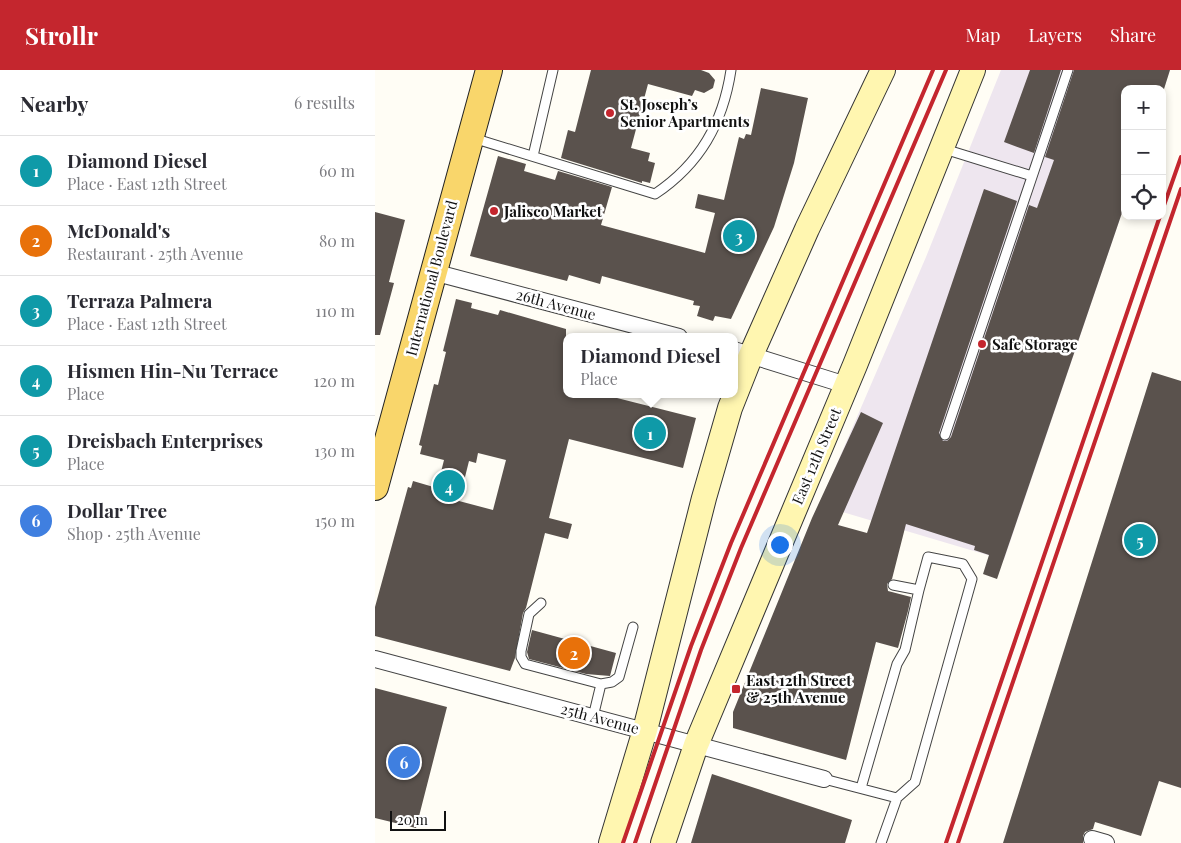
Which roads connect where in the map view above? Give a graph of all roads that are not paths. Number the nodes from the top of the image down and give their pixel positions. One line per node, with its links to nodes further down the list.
1 (489, 70): 7 (main road, International Boulevard)
2 (553, 70): 9 (lane)
3 (731, 70): 9 (lane)
4 (883, 70): 13 (main road)
5 (973, 70): 8 (main road, East 12th Street)
6 (1068, 70): 10 (lane)
7 (470, 137): 9 (lane); 11 (main road, International Boulevard)
8 (941, 148): 10 (lane); 15 (main road, East 12th Street)
9 (533, 156)
10 (1032, 176): 17 (lane)
11 (433, 272): 12 (street, 26th Avenue); 18 (main road, International Boulevard)
12 (664, 333)
13 (743, 353): 14 (main road); 15 (street)
14 (738, 374)
15 (846, 385): 27 (main road, East 12th Street)
16 (732, 398): 26 (main road)
17 (945, 435)
18 (375, 487)
19 (893, 585): 20 (lane)
20 (919, 590): 29 (lane); 30 (lane)
21 (541, 604): 24 (lane)
22 (633, 627): 24 (lane)
23 (375, 659): 25 (street, 25th Avenue)
24 (601, 684): 25 (lane)
25 (593, 716): 26 (street, 25th Avenue)
26 (645, 730): 27 (street, 25th Avenue); 31 (main road)
27 (696, 745): 28 (street, 25th Avenue); 32 (main road, East 12th Street)
28 (824, 779): 29 (lane)
29 (861, 788): 30 (lane)
30 (897, 798): 33 (lane)
31 (611, 843)
32 (663, 843)
33 (881, 843)

